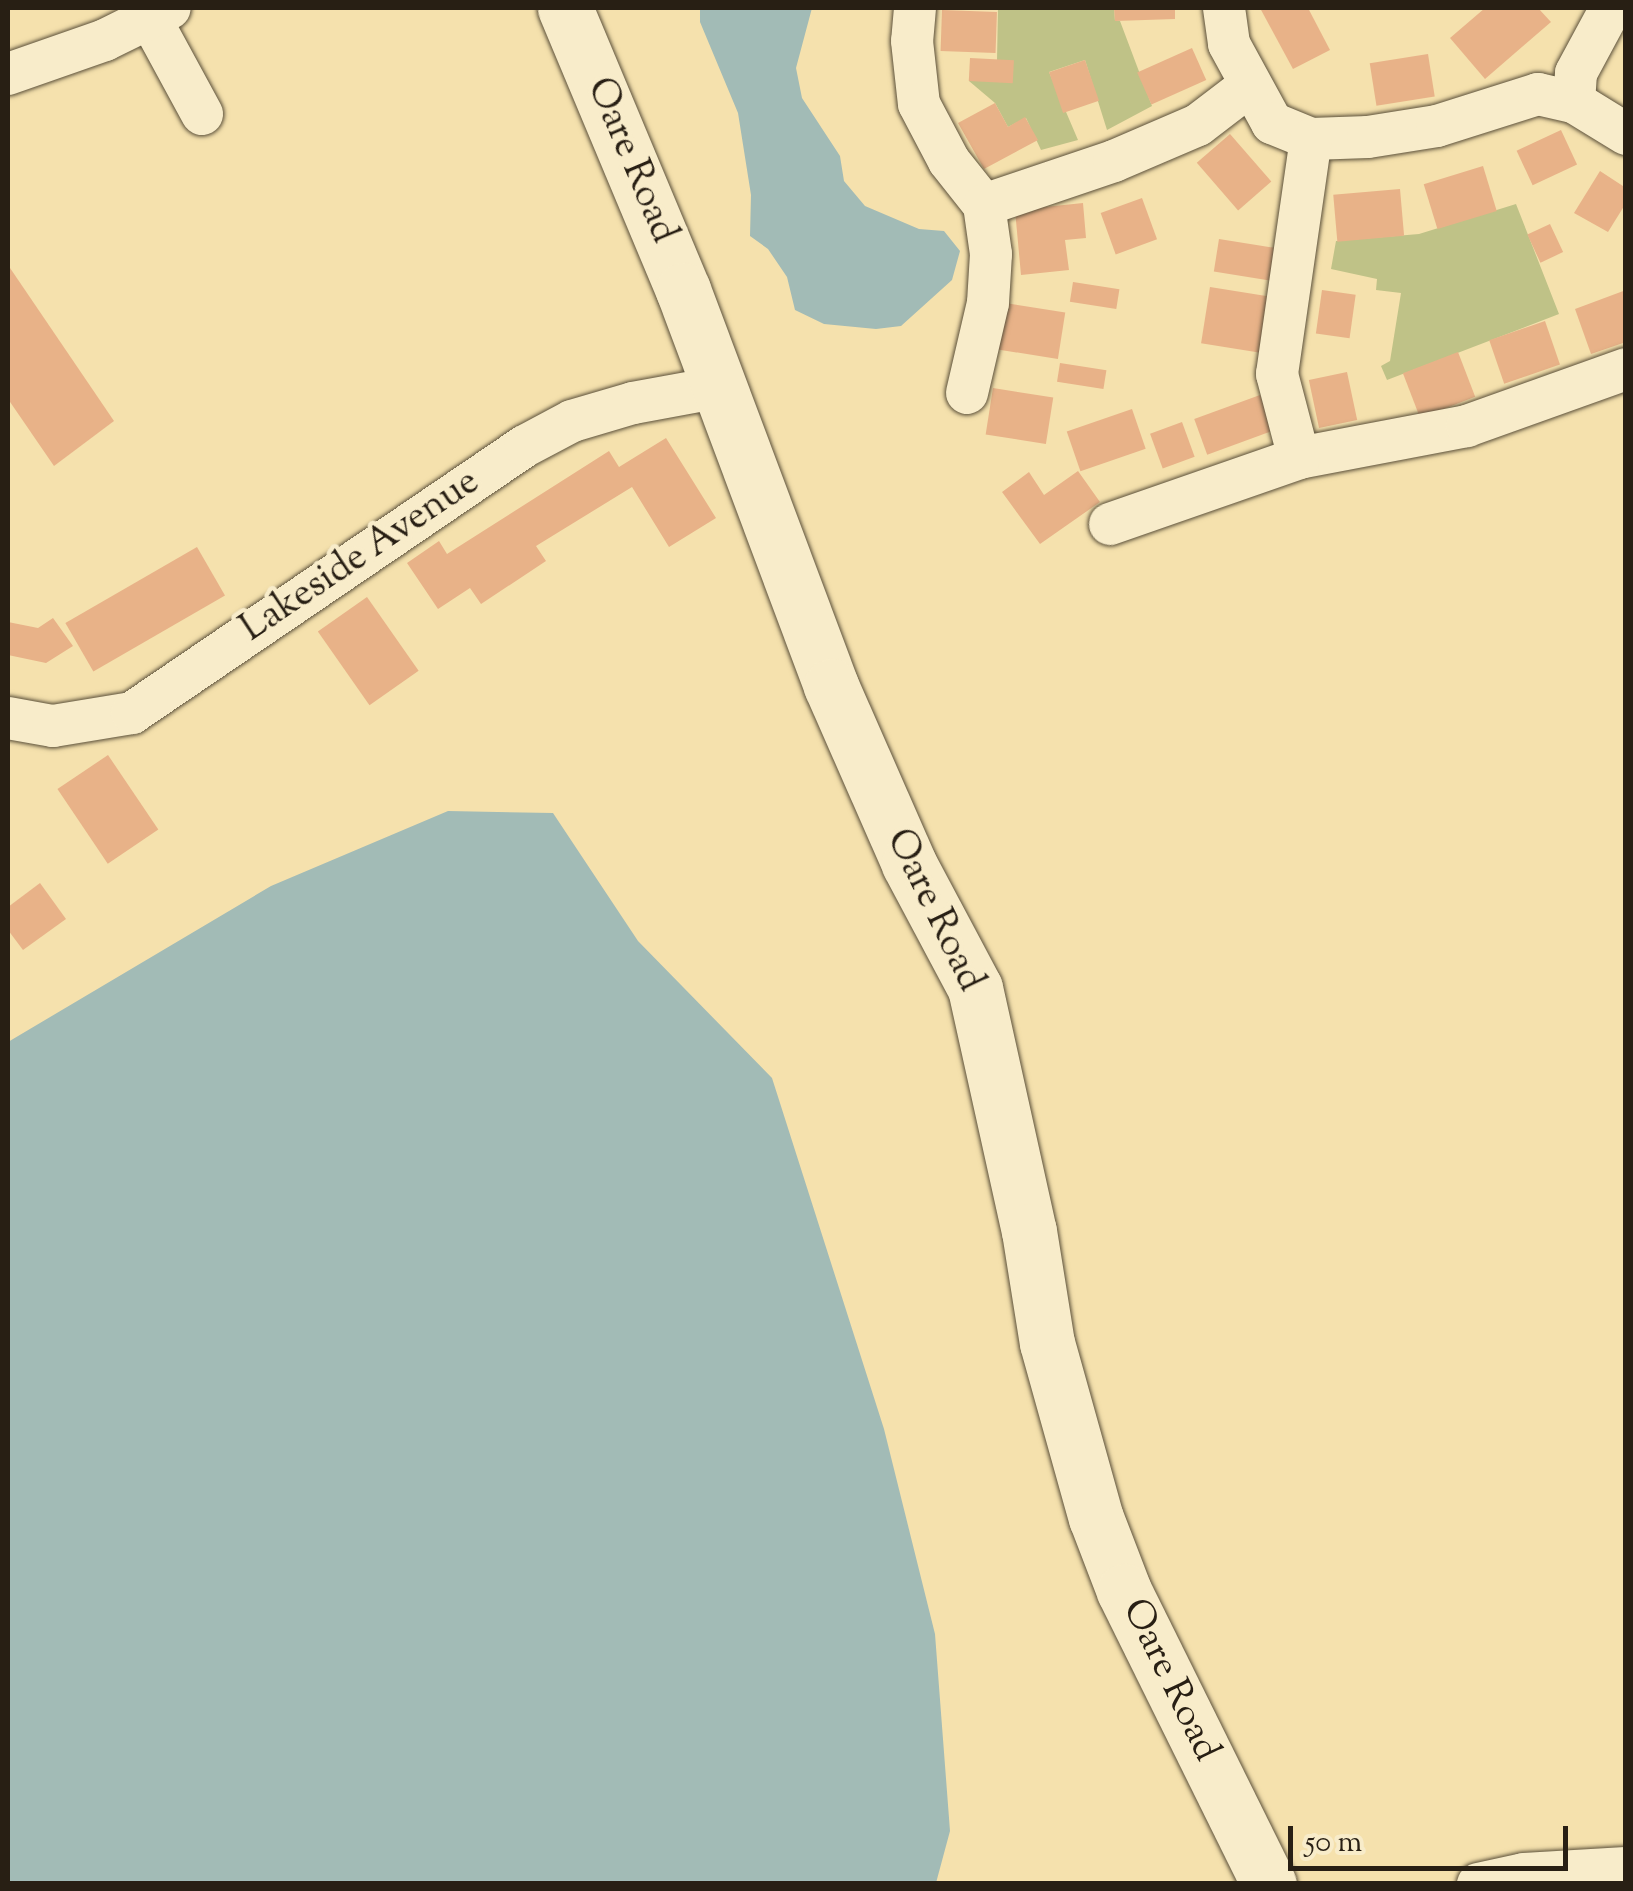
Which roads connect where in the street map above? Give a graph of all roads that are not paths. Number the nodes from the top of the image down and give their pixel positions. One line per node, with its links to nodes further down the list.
1 (565, 8): 14 (street, Oare Road)
2 (915, 8): 12 (street)
3 (1224, 8): 7 (street)
4 (1611, 8): 8 (street)
5 (161, 14): 6 (street); 9 (street)
6 (8, 74)
7 (1249, 86): 11 (street); 12 (street)
8 (1574, 102): 10 (street); 11 (street)
9 (202, 114)
10 (1626, 134)
11 (1311, 138): 16 (street)
12 (984, 205): 15 (street)
13 (1626, 369): 16 (street)
14 (720, 387): 18 (street, Lakeside Avenue); 20 (street, Oare Road)
15 (967, 393)
16 (1299, 458): 17 (street)
17 (1110, 524)
18 (8, 718)
19 (1626, 1868): 21 (street)
20 (1269, 1884)
21 (1478, 1884)

